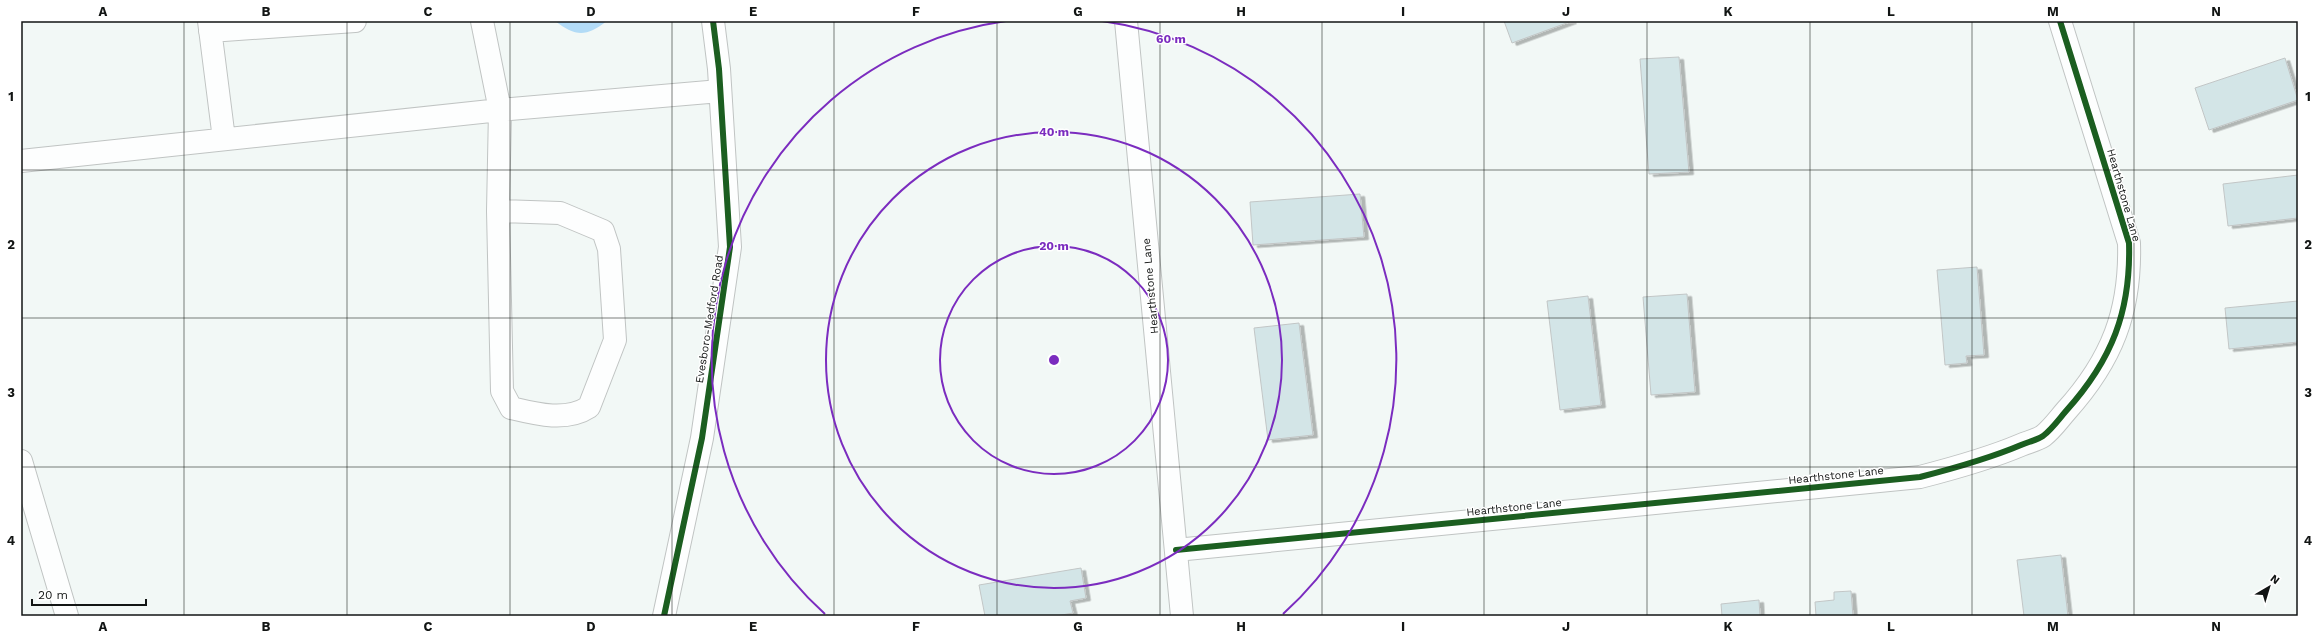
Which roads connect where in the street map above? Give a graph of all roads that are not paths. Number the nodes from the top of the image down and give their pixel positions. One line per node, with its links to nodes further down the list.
1 (355, 21): 6 (street)
2 (482, 21): 8 (street)
3 (713, 21): 7 (street, Evesboro-Medford Road)
4 (1126, 21): 13 (street, Hearthstone Lane)
5 (2060, 21): 13 (street, Hearthstone Lane)
6 (209, 26): 9 (street)
7 (720, 91): 8 (street); 15 (street, Evesboro-Medford Road)
8 (500, 110): 9 (street); 11 (street)
9 (224, 139): 10 (street)
10 (21, 160)
11 (498, 211): 11 (street)
12 (21, 461): 14 (street)
13 (1176, 550): 16 (street, Hearthstone Lane)
14 (67, 616)
15 (664, 616)
16 (1182, 616)

